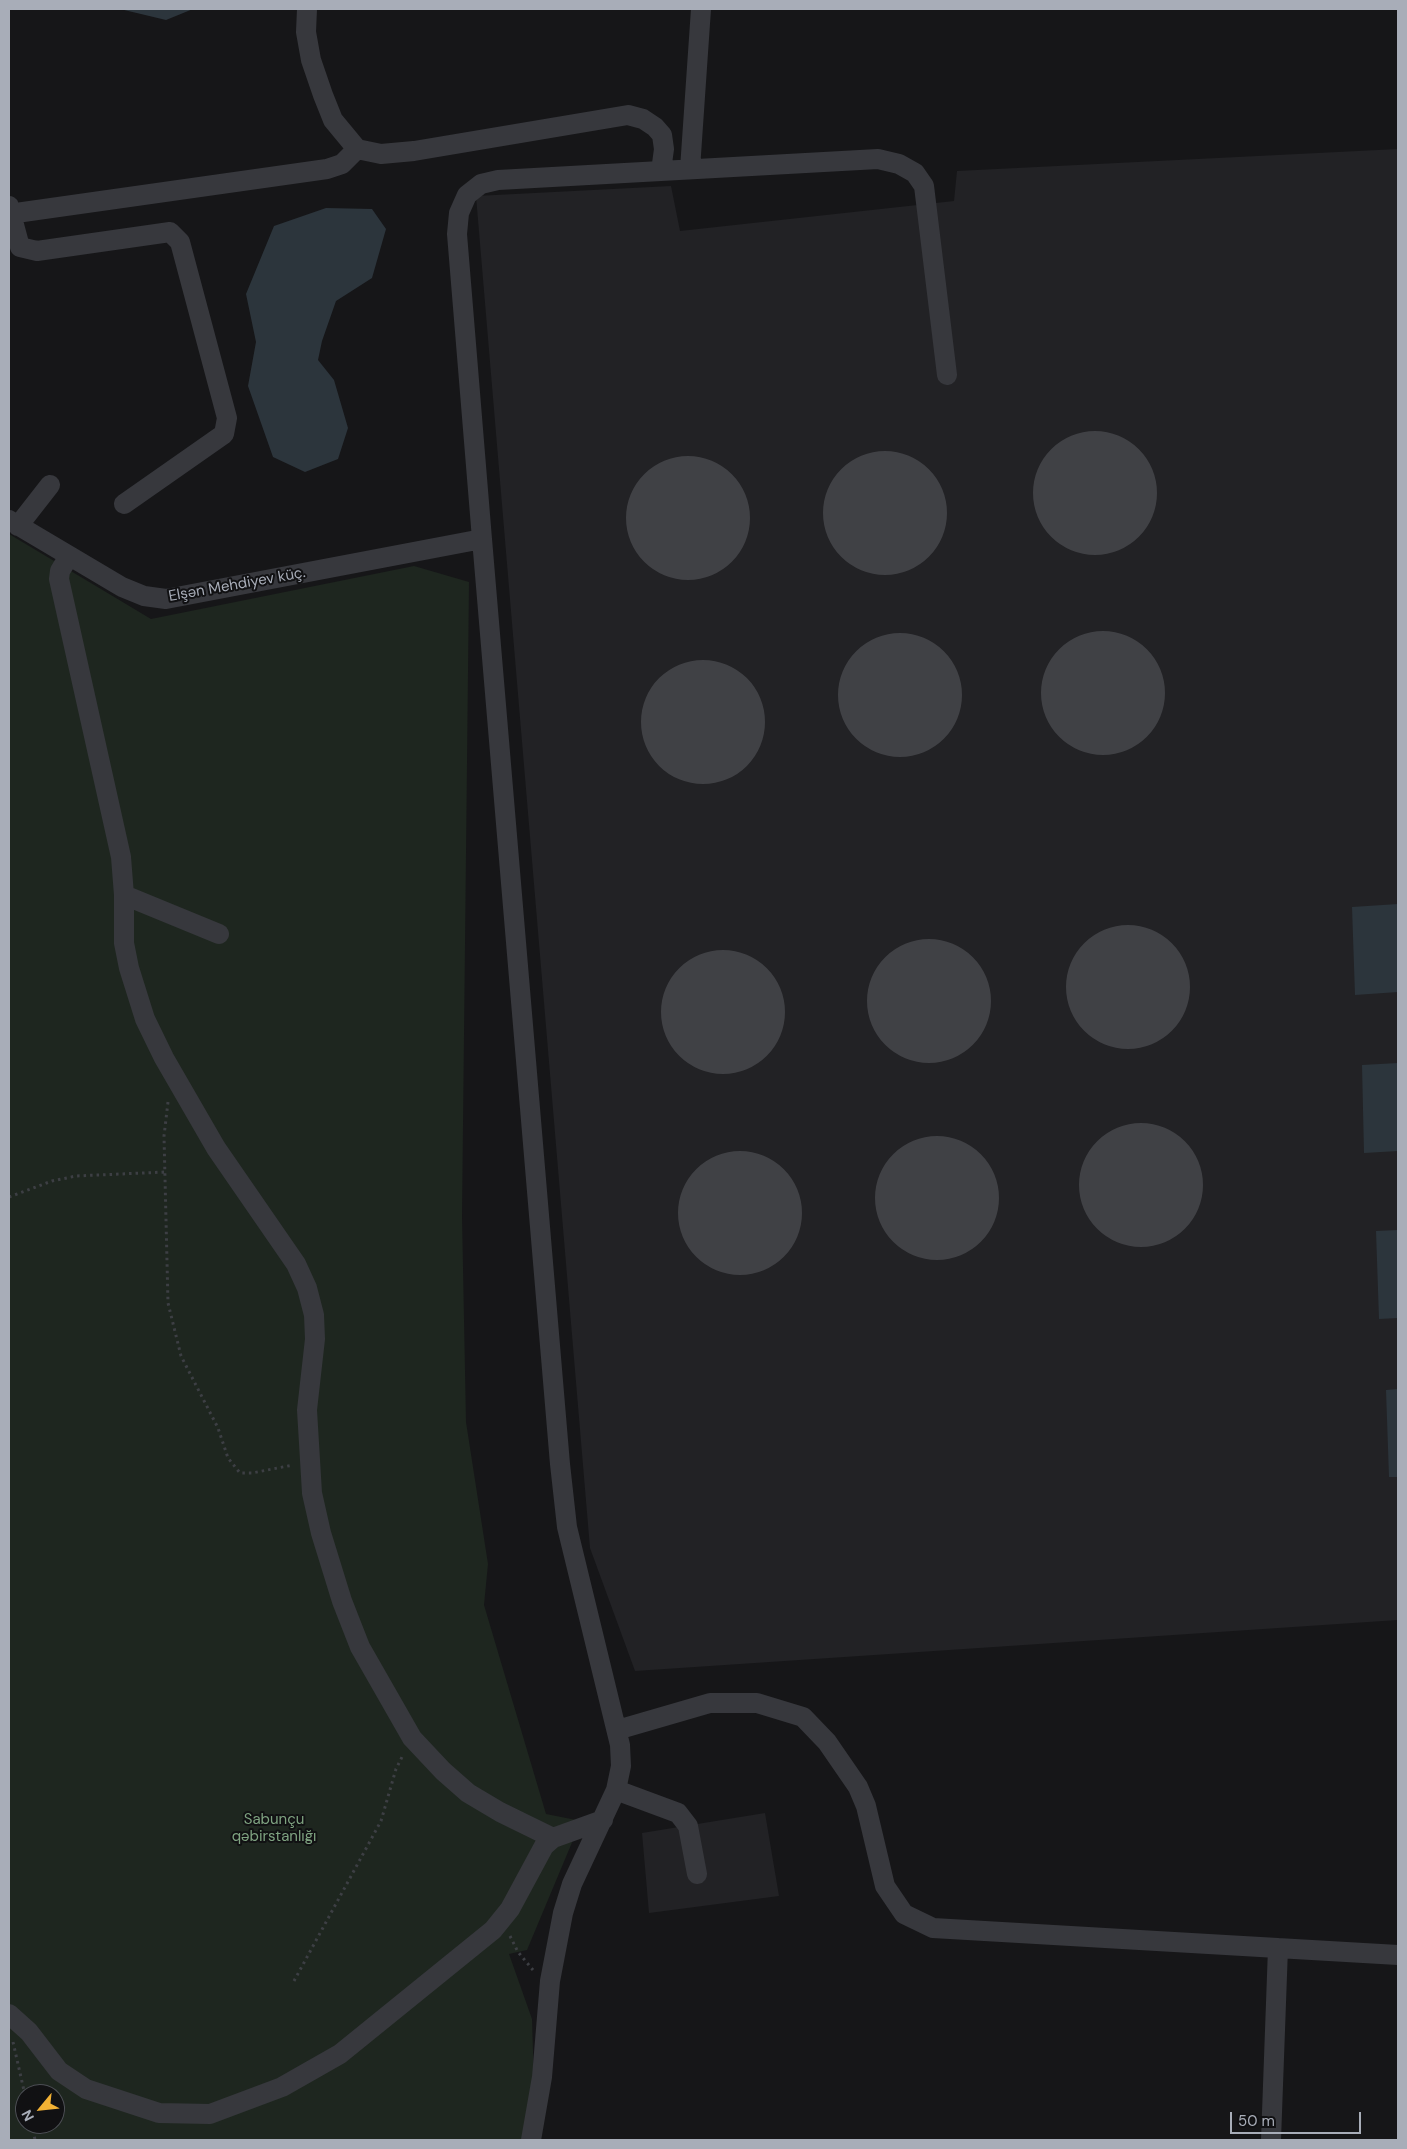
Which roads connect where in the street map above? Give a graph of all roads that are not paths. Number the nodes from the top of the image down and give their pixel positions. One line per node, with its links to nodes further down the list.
1 (307, 9): 3 (street)
2 (701, 9): 4 (street)
3 (358, 149): 5 (street); 6 (street)
4 (690, 169): 5 (street); 8 (street)
5 (661, 171): 12 (street)
6 (9, 211): 7 (street)
7 (14, 247): 10 (street)
8 (947, 375)
9 (50, 485): 11 (street)
10 (124, 504)
11 (13, 523): 13 (street, Elşən Mehdiyev küç.)
12 (482, 539): 13 (street, Elşən Mehdiyev küç.); 16 (street)
13 (69, 556): 14 (street)
14 (124, 895): 15 (street); 19 (street)
15 (219, 934)
16 (617, 1730): 17 (street); 21 (street)
17 (616, 1790): 18 (street); 20 (street)
18 (604, 1820): 19 (street); 24 (street)
19 (553, 1838): 23 (street)
20 (697, 1874)
21 (1278, 1948): 22 (street); 25 (street)
22 (1398, 1955)
23 (9, 2015)
24 (531, 2140)
25 (1271, 2140)

